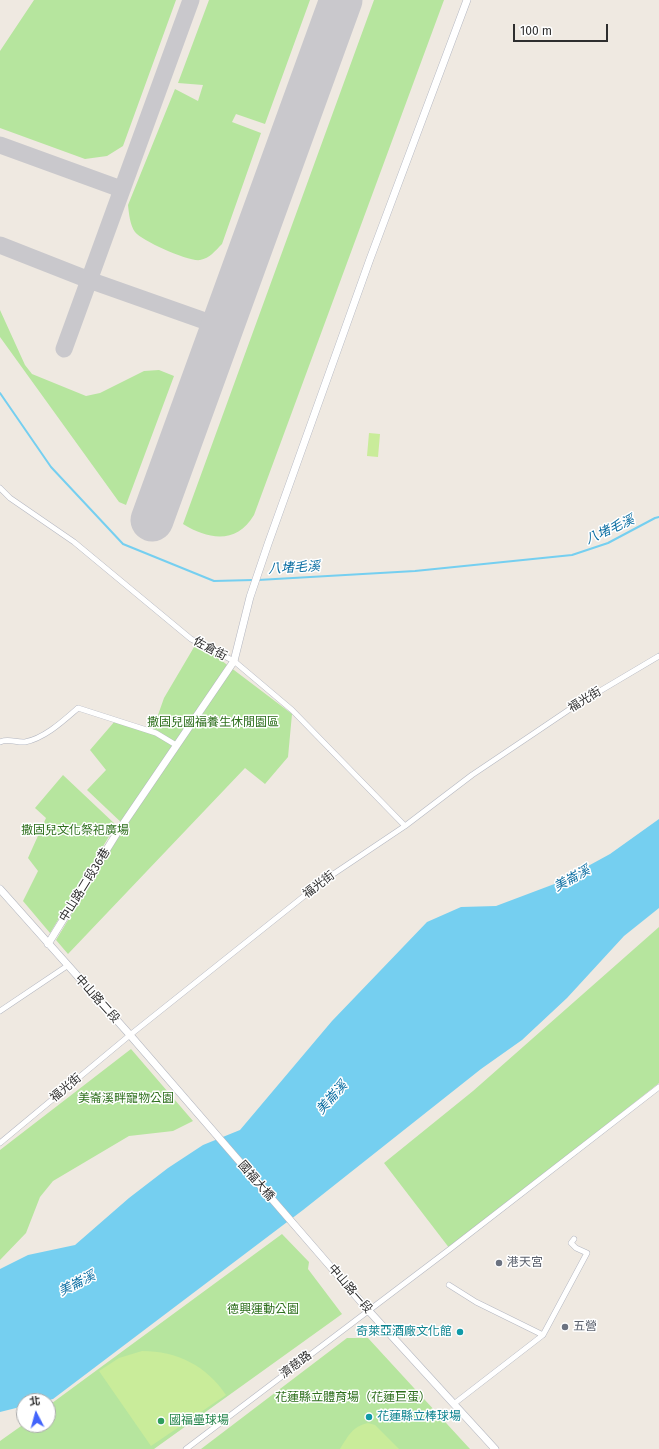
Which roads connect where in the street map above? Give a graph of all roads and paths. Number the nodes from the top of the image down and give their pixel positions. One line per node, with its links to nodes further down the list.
1 (467, 0): 4 (street, 中山路二段36巷)
2 (0, 488): 4 (street, 佐倉街)
3 (659, 656): 7 (street, 福光街)
4 (234, 661): 6 (street, 中山路二段36巷); 7 (street, 佐倉街)
5 (0, 742): 6 (street)
6 (176, 745): 9 (street, 中山路二段36巷)
7 (405, 826): 12 (street, 福光街)
8 (0, 889): 9 (street, 中山路二段)
9 (48, 944): 10 (street, 中山路二段)
10 (67, 966): 11 (street); 12 (street, 中山路二段)
11 (0, 1011)
12 (130, 1035): 14 (street, 中山路二段); 15 (street, 福光街)
13 (659, 1087): 19 (street, 濟慈路)
14 (193, 1108): 17 (street, 國福大橋)
15 (0, 1143)
16 (574, 1239): 20 (street)
17 (319, 1253): 19 (street, 中山路一段)
18 (449, 1286): 20 (street)
19 (368, 1310): 21 (street, 中山路一段); 22 (street, 濟慈路)
20 (543, 1335): 21 (street)
21 (455, 1403): 23 (street, 中山路一段)
22 (186, 1449)
23 (496, 1449)

